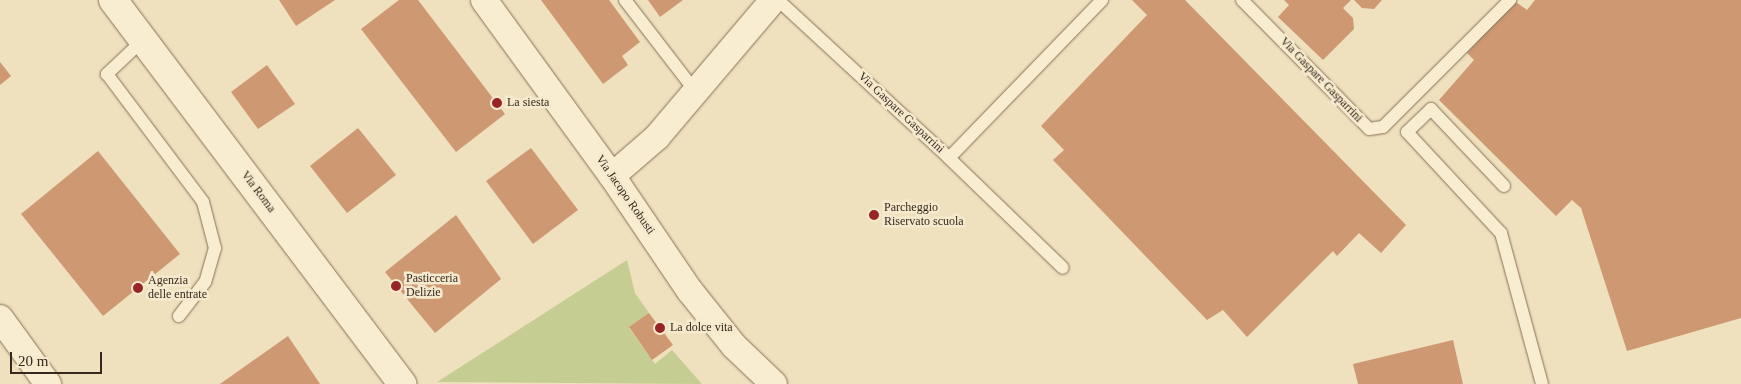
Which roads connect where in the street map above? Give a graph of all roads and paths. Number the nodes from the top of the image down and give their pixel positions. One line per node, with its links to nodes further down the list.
1 (113, 0): 9 (main road, Via Roma)
2 (484, 0): 12 (street, Via Jacopo Robusti)
3 (625, 0): 10 (lane)
4 (774, 0): 10 (street)
5 (778, 0): 11 (lane, Via Gaspare Gasparrini)
6 (1102, 0): 11 (lane, Via Gaspare Gasparrini)
7 (1242, 0): 8 (lane, Via Gaspare Gasparrini)
8 (1510, 0)
9 (143, 40): 15 (lane); 18 (main road, Via Roma)
10 (695, 91): 12 (street)
11 (949, 158): 14 (lane)
12 (612, 176): 19 (street, Via Jacopo Robusti)
13 (1504, 186): 20 (lane)
14 (1063, 268)
15 (178, 316)
16 (0, 318): 17 (street)
17 (48, 384)
18 (402, 384)
19 (774, 384)
20 (1542, 384)

